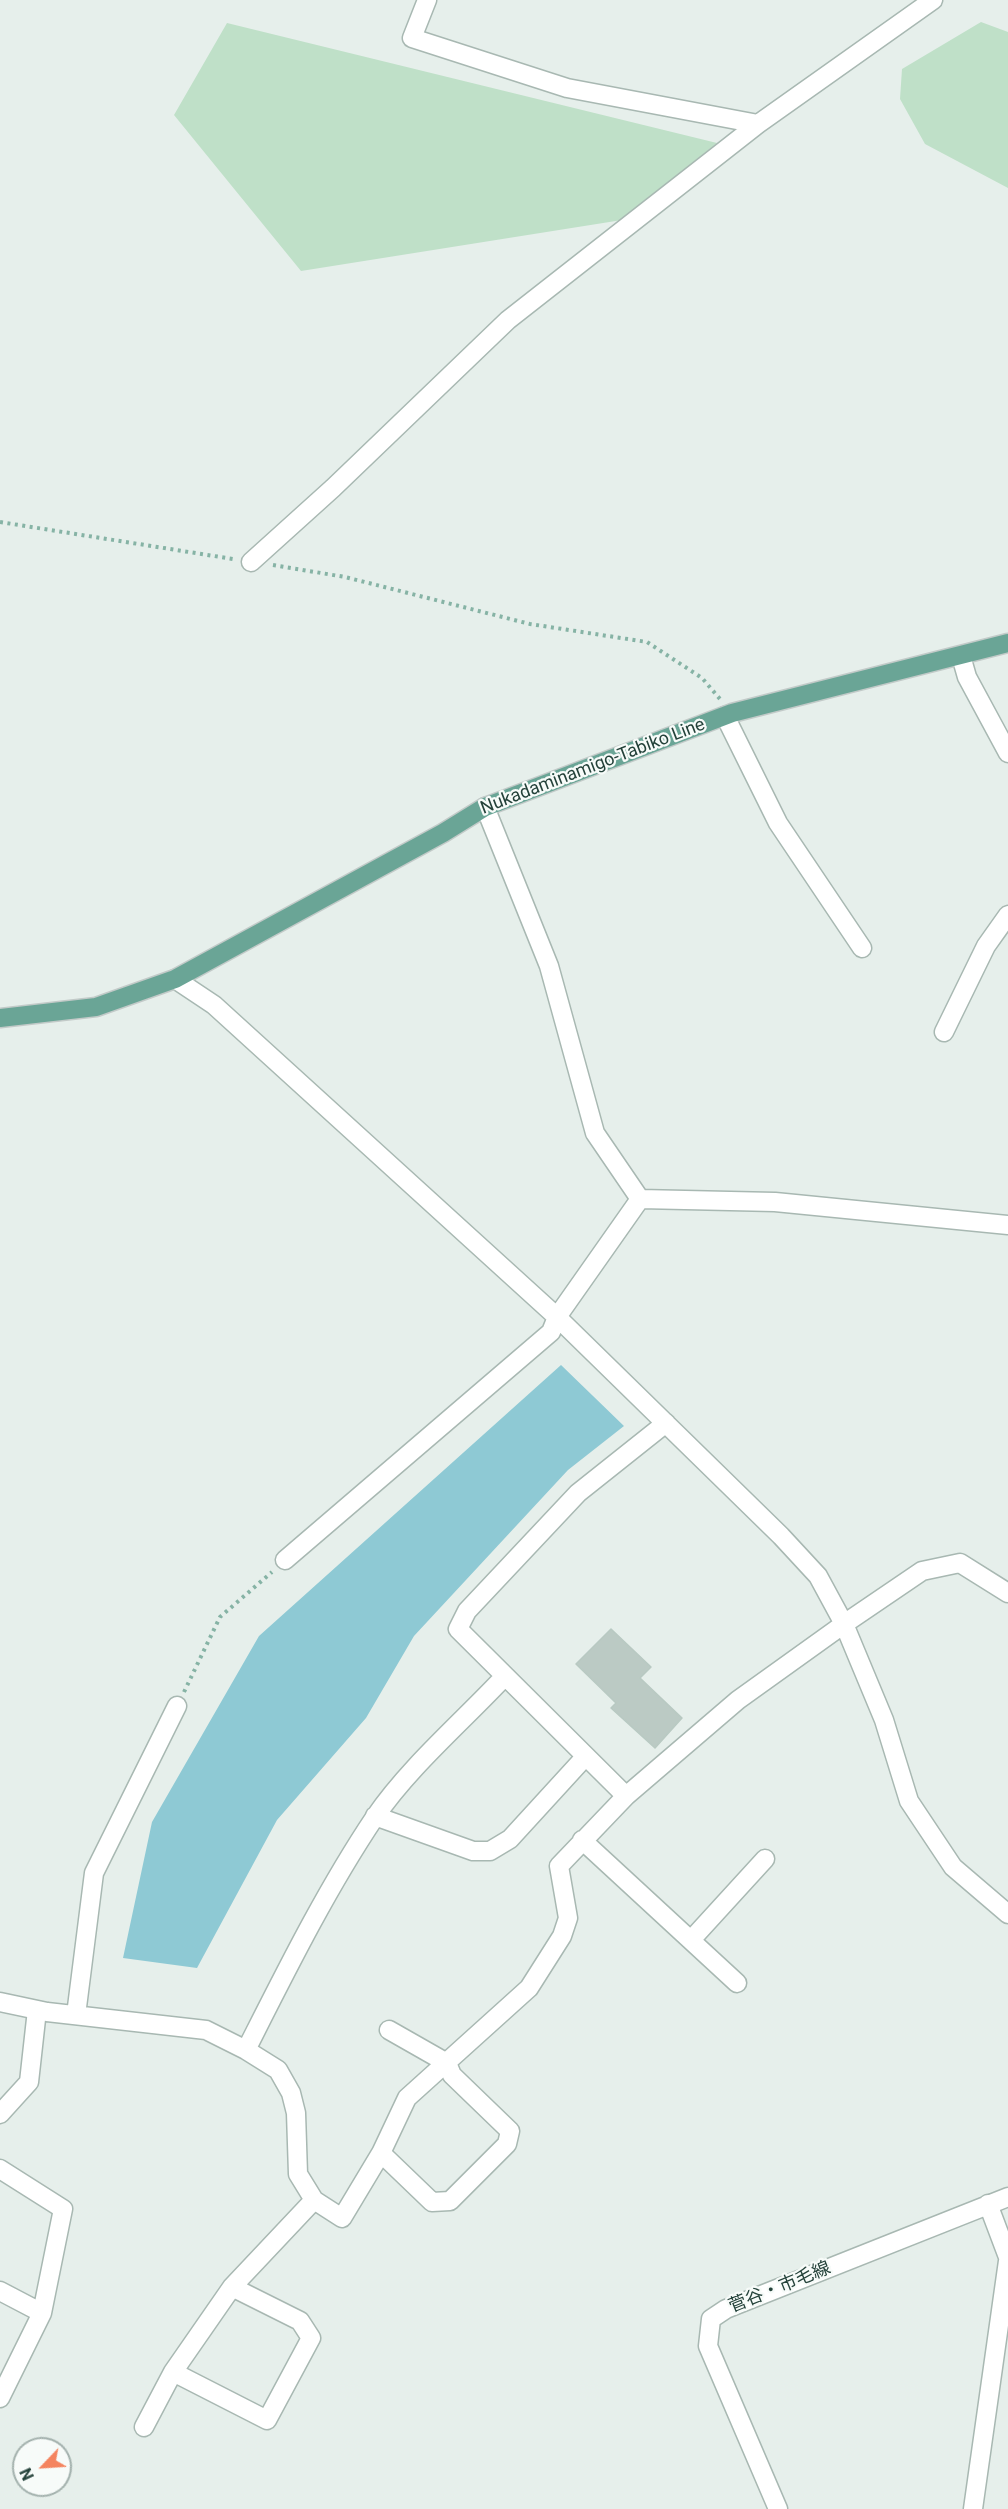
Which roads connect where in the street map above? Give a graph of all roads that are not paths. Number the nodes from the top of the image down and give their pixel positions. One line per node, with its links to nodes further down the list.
1 (427, 0): 3 (street)
2 (933, 0): 3 (street)
3 (758, 124): 4 (street)
4 (251, 562)
5 (1008, 643): 6 (main road, Nukadaminamigo-Tabiko Line)
6 (961, 656): 7 (main road, Nukadaminamigo-Tabiko Line); 8 (street)
7 (728, 715): 9 (main road, Nukadaminamigo-Tabiko Line); 11 (street)
8 (1008, 753)
9 (485, 807): 12 (main road, Nukadaminamigo-Tabiko Line); 15 (street)
10 (1008, 915): 14 (street)
11 (862, 948)
12 (175, 979): 13 (main road, Nukadaminamigo-Tabiko Line); 17 (street)
13 (0, 1018)
14 (944, 1032)
15 (640, 1199): 16 (street); 17 (street)
16 (1008, 1226)
17 (557, 1317): 18 (street); 19 (street)
18 (666, 1423): 21 (street); 22 (street)
19 (285, 1560)
20 (1008, 1593): 21 (street)
21 (844, 1624): 25 (street); 29 (street)
22 (505, 1676): 24 (street); 26 (street)
23 (177, 1706): 34 (street)
24 (585, 1757): 25 (street); 26 (street)
25 (626, 1796): 27 (street)
26 (375, 1816): 36 (street)
27 (582, 1840): 30 (street); 37 (street)
28 (765, 1859): 30 (street)
29 (1008, 1914)
30 (691, 1940): 31 (street)
31 (737, 1983)
32 (0, 2002): 33 (street)
33 (37, 2010): 34 (street); 38 (street)
34 (76, 2015): 36 (street)
35 (389, 2030): 37 (street)
36 (246, 2050): 42 (street)
37 (447, 2063): 39 (street); 39 (street)
38 (0, 2114)
39 (381, 2153): 42 (street)
40 (0, 2169): 47 (street)
41 (1008, 2197): 43 (street, 菅谷・市毛線)
42 (314, 2200): 45 (street)
43 (988, 2204): 44 (street); 51 (street, 菅谷・市毛線)
44 (1008, 2259): 52 (street)
45 (232, 2287): 48 (street); 48 (street)
46 (0, 2291): 47 (street)
47 (42, 2313): 49 (street)
48 (173, 2372): 50 (street)
49 (0, 2397)
50 (144, 2427)
51 (778, 2509)
52 (973, 2509)

